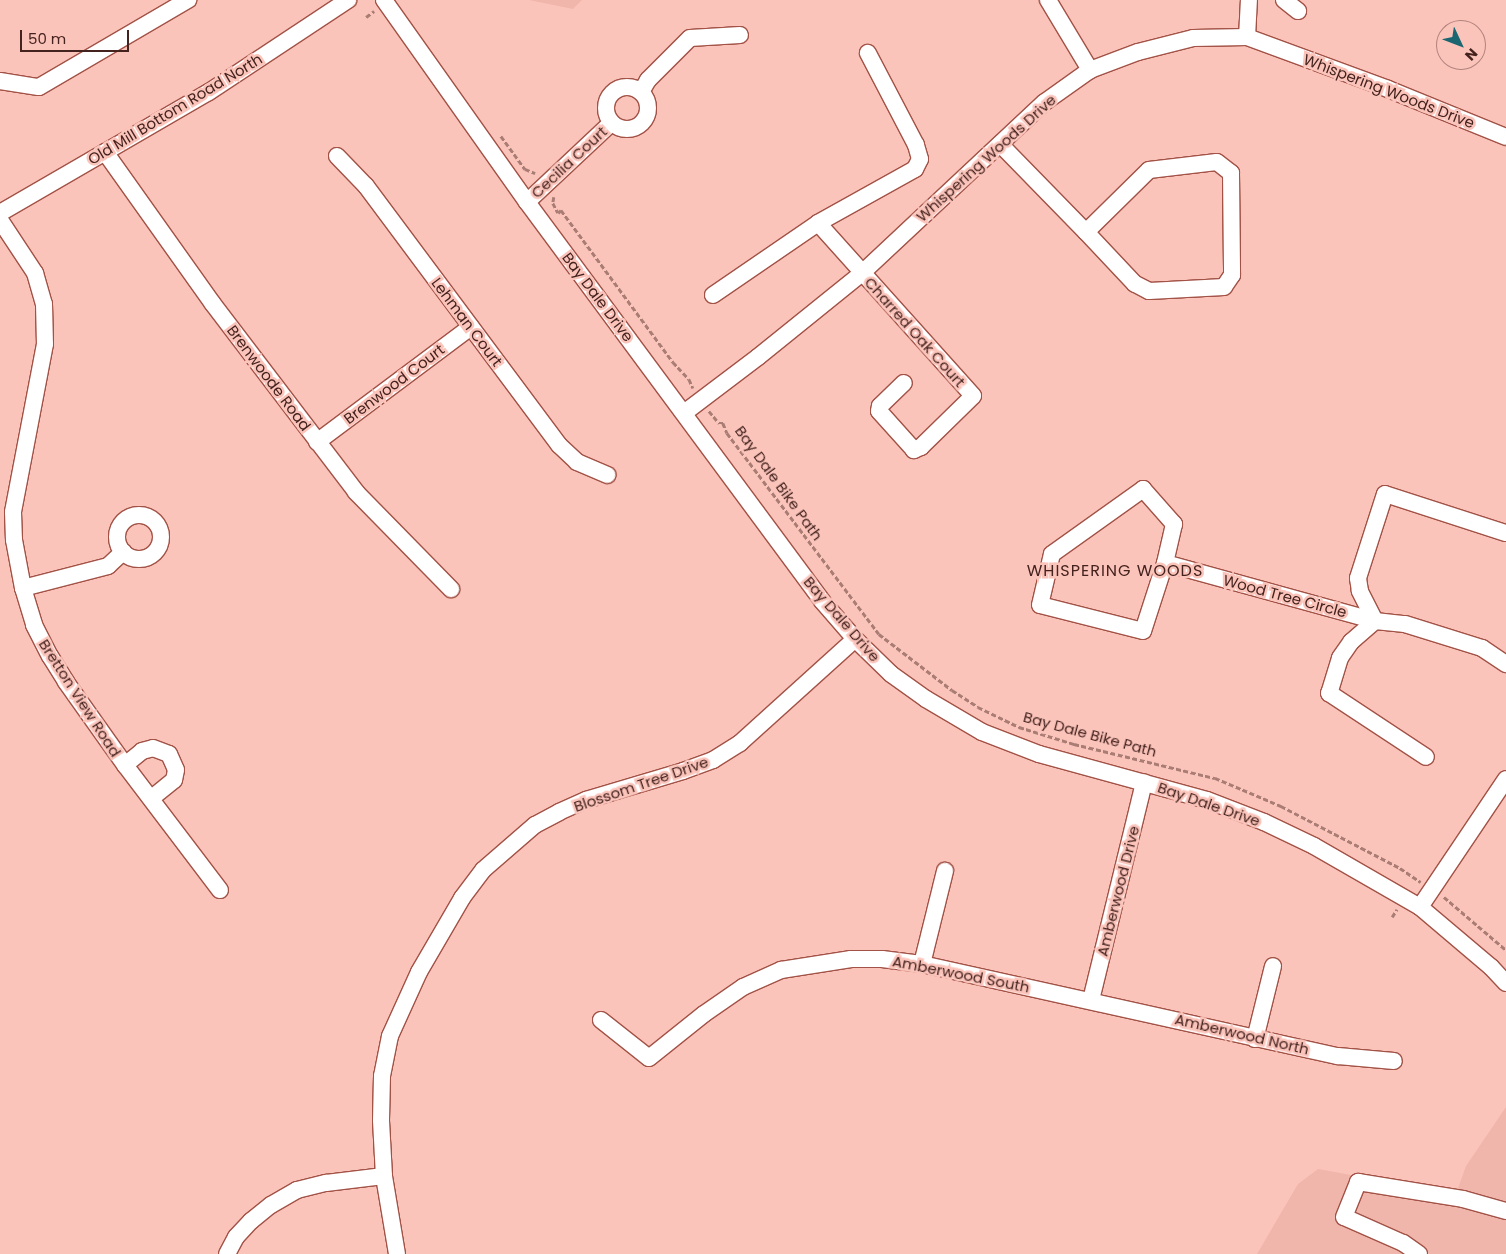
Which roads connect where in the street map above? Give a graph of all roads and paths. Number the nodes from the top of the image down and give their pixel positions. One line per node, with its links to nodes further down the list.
1 (188, 0): 12 (street)
2 (348, 0): 17 (street, Old Mill Bottom Road North)
3 (384, 0): 19 (street, Bay Dale Drive)
4 (1048, 0): 11 (street)
5 (1249, 0): 9 (street)
6 (1284, 0): 7 (street)
7 (1298, 11)
8 (740, 35): 13 (street)
9 (1247, 37): 11 (street, Whispering Woods Drive); 15 (street, Whispering Woods Drive)
10 (868, 53): 23 (street)
11 (1090, 70): 16 (street, Whispering Woods Drive)
12 (0, 81)
13 (641, 92): 14 (street, Cecilia Court); 14 (street, Cecilia Court)
14 (611, 123): 19 (street, Cecilia Court)
15 (1506, 137)
16 (1000, 144): 24 (street); 25 (street, Whispering Woods Drive)
17 (104, 152): 21 (street, Old Mill Bottom Road North); 31 (street, Brenwoode Road)
18 (336, 156): 27 (street, Lehman Court)
19 (527, 202): 30 (street, Bay Dale Drive)
20 (561, 210): 29 (path, Bay Dale Bike Path)
21 (0, 213)
22 (0, 220): 36 (street, Bretton View Road)
23 (818, 223): 25 (street); 26 (street)
24 (1086, 232): 24 (street)
25 (862, 273): 28 (street, Charred Oak Court); 29 (street, Whispering Woods Drive)
26 (713, 295)
27 (471, 327): 31 (street, Brenwood Court); 32 (street, Lehman Court)
28 (904, 382)
29 (701, 401): 30 (street, Whispering Woods Drive); 48 (path, Bay Dale Bike Path)
30 (684, 414): 39 (street, Bay Dale Drive)
31 (318, 442): 37 (street, Brenwoode Road)
32 (607, 475)
33 (1506, 533): 38 (street)
34 (123, 552): 36 (street)
35 (1165, 563): 35 (street); 38 (street, Wood Tree Circle)
36 (23, 588): 42 (street, Bretton View Road)
37 (451, 589)
38 (1375, 622): 40 (street, Wood Tree Circle); 41 (street)
39 (855, 639): 44 (street, Bay Dale Drive); 59 (street, Blossom Tree Drive)
40 (1506, 664)
41 (1426, 757)
42 (125, 765): 45 (street, Bretton View Road); 45 (street)
43 (1506, 779): 46 (street)
44 (1144, 782): 50 (street, Bay Dale Drive); 55 (street, Amberwood Drive)
45 (152, 798): 49 (street, Bretton View Road)
46 (1500, 800): 48 (street)
47 (945, 871): 52 (street)
48 (1433, 889): 50 (street); 51 (path, Bay Dale Bike Path)
49 (220, 890)
50 (1420, 907): 54 (street, Bay Dale Drive)
51 (1506, 950)
52 (922, 964): 55 (street, Amberwood South); 56 (street, Amberwood South)
53 (1274, 966): 57 (street)
54 (1506, 983)
55 (1091, 1000): 57 (street, Amberwood North)
56 (601, 1020)
57 (1256, 1039): 58 (street, Amberwood North)
58 (1394, 1061)
59 (384, 1176): 61 (street); 62 (street, Blossom Tree Drive)
60 (1506, 1211): 63 (street)
61 (226, 1254)
62 (397, 1254)
63 (1419, 1254)

